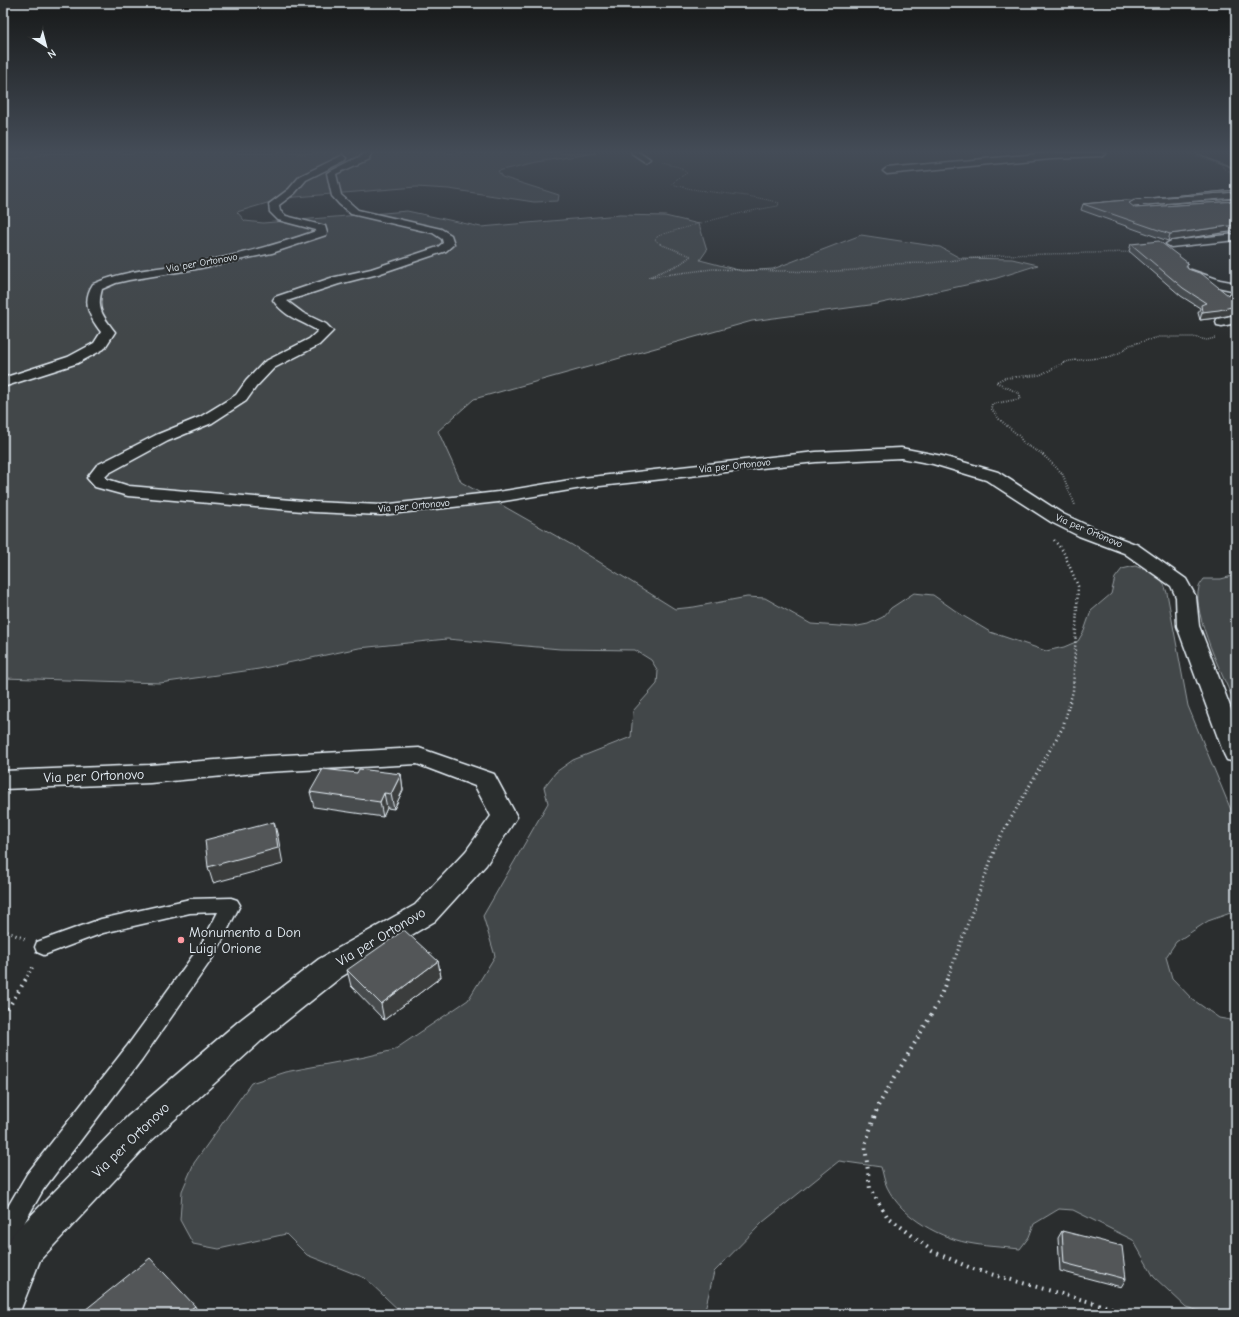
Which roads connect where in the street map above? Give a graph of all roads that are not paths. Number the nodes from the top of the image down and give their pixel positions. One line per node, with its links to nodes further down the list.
1 (278, 214): 9 (street, Via per Ortonovo)
2 (366, 214): 10 (street, Via per Ortonovo)
3 (1236, 237): 4 (street)
4 (1171, 244)
5 (1191, 273): 6 (street)
6 (1236, 287)
7 (1236, 319): 8 (street)
8 (1222, 322)
9 (3, 383)
10 (1236, 754)
11 (3, 780): 14 (street, Via per Ortonovo)
12 (44, 947): 13 (lane)
13 (3, 1238)
14 (3, 1304)

